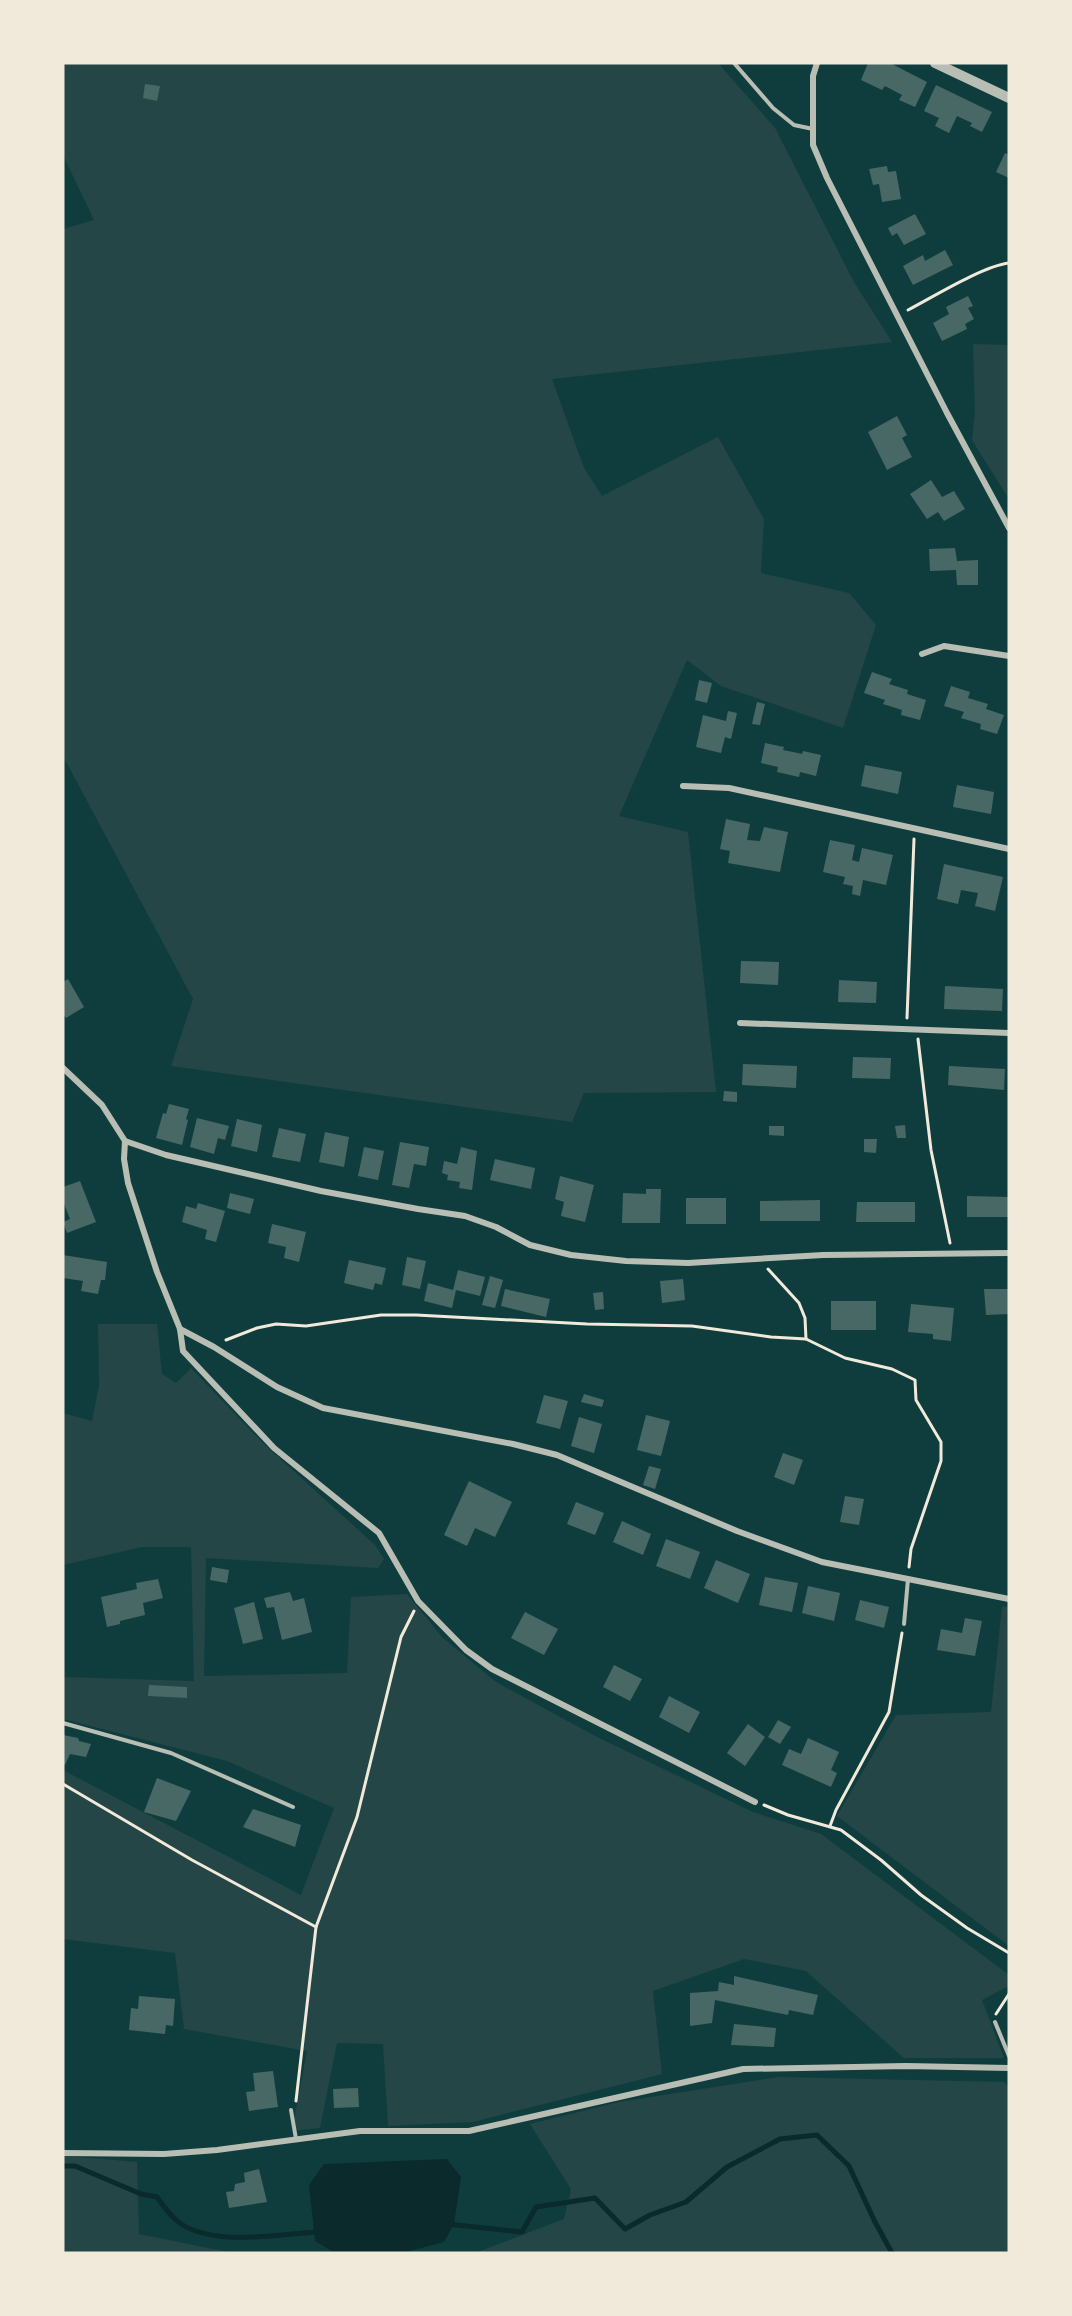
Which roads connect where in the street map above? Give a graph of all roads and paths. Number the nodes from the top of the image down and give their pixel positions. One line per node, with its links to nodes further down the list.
1 (734, 63): 5 (lane)
2 (817, 63): 5 (street)
3 (935, 63): 4 (street)
4 (1009, 98)
5 (813, 129): 7 (street)
6 (1009, 263): 7 (path)
7 (897, 316): 8 (street)
8 (1009, 528)
9 (921, 654): 10 (street)
10 (1009, 656)
11 (683, 786): 12 (street)
12 (915, 828): 13 (street); 15 (path)
13 (1009, 849)
14 (740, 1023): 15 (street)
15 (906, 1029): 16 (street)
16 (918, 1029): 17 (street); 21 (path)
17 (1009, 1033)
18 (63, 1068): 19 (street)
19 (125, 1141): 22 (street); 23 (street)
20 (1009, 1253): 21 (street)
21 (953, 1254): 22 (street)
22 (762, 1260): 24 (path)
23 (180, 1329): 25 (street); 28 (street)
24 (806, 1339): 25 (path); 26 (path)
25 (214, 1347): 26 (street)
26 (908, 1580): 27 (street); 29 (lane)
27 (1009, 1599)
28 (418, 1601): 32 (street); 35 (path)
29 (904, 1624): 34 (path)
30 (63, 1723): 33 (lane)
31 (63, 1784): 35 (path)
32 (755, 1802): 34 (path)
33 (293, 1807)
34 (830, 1826): 36 (path)
35 (316, 1928): 41 (path)
36 (1009, 1953)
37 (1009, 1994): 38 (path)
38 (995, 2022): 39 (lane)
39 (1009, 2056)
40 (1009, 2068): 42 (street)
41 (291, 2110): 42 (lane)
42 (296, 2139): 43 (street)
43 (63, 2153)

